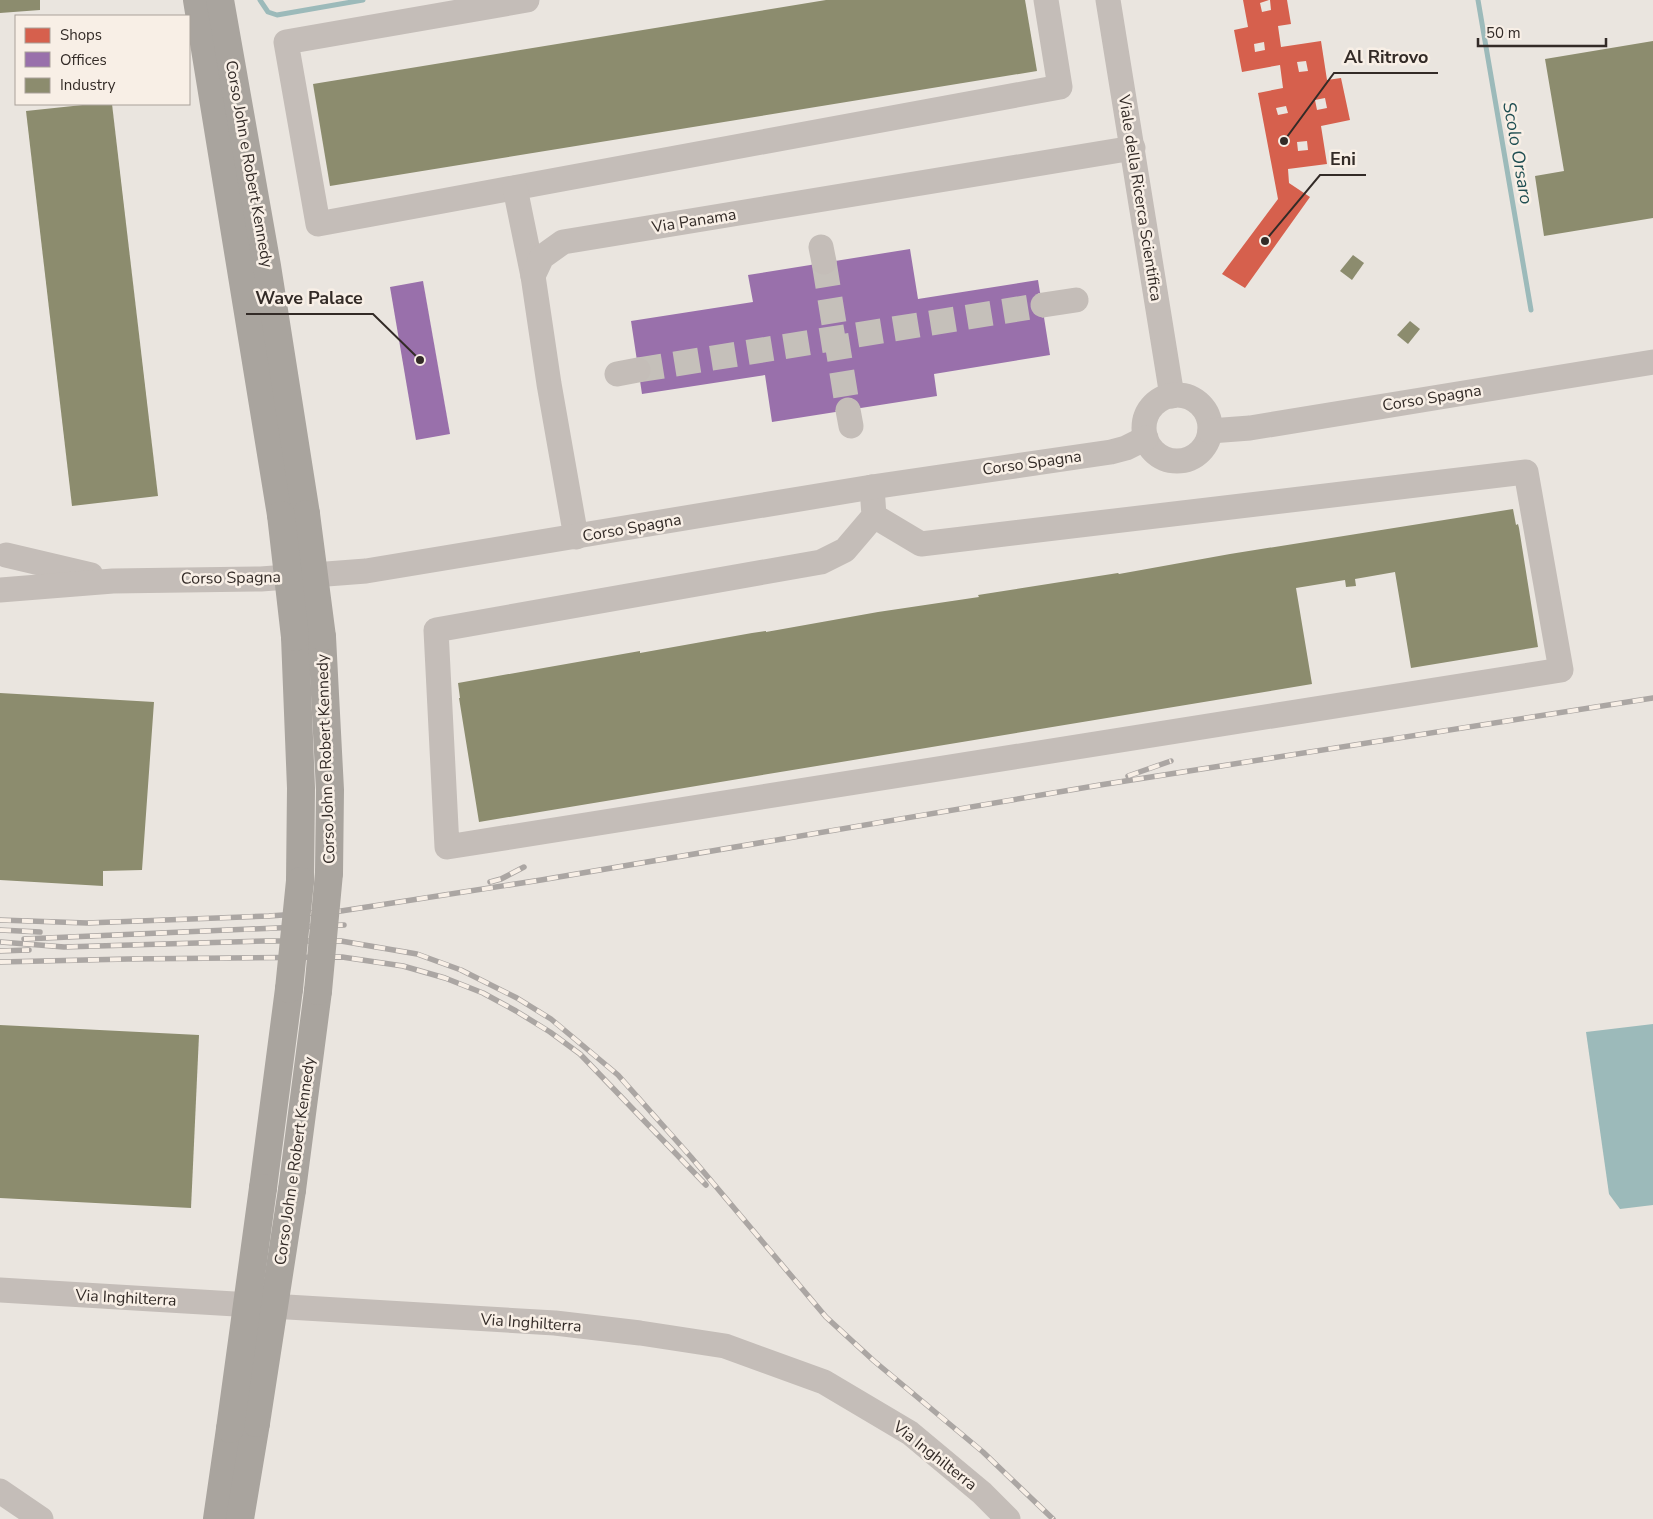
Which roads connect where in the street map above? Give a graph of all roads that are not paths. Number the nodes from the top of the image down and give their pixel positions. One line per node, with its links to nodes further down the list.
1 (196, 0): 16 (highway, Corso John e Robert Kennedy)
2 (220, 0): 16 (highway, Corso John e Robert Kennedy)
3 (526, 0): 7 (street)
4 (1046, 0): 7 (street)
5 (1108, 0): 6 (street, Viale della Ricerca Scientifica)
6 (1133, 148): 8 (street, Via Panama); 12 (street, Viale della Ricerca Scientifica)
7 (515, 188): 8 (street)
8 (533, 276): 18 (street)
9 (1076, 300): 10 (street)
10 (1043, 305)
11 (1653, 362): 13 (street, Corso Spagna)
12 (1172, 396): 13 (street); 14 (street)
13 (1210, 431): 14 (street)
14 (1146, 438): 15 (street, Corso Spagna)
15 (872, 487): 17 (street); 18 (street, Corso Spagna)
16 (294, 514): 23 (highway, Corso John e Robert Kennedy, bridge); 23 (highway, Corso John e Robert Kennedy, bridge)
17 (874, 516): 17 (street)
18 (576, 538): 20 (street, Corso Spagna)
19 (3, 551): 20 (street, Corso Spagna); 21 (street, Corso Spagna)
20 (113, 581): 21 (street, Corso Spagna)
21 (0, 589)
22 (0, 1290): 28 (street, Via Inghilterra)
23 (243, 1426): 26 (highway, Corso John e Robert Kennedy); 27 (highway, Corso John e Robert Kennedy)
24 (0, 1491): 25 (street)
25 (41, 1519)
26 (216, 1519)
27 (240, 1519)
28 (1008, 1519)

